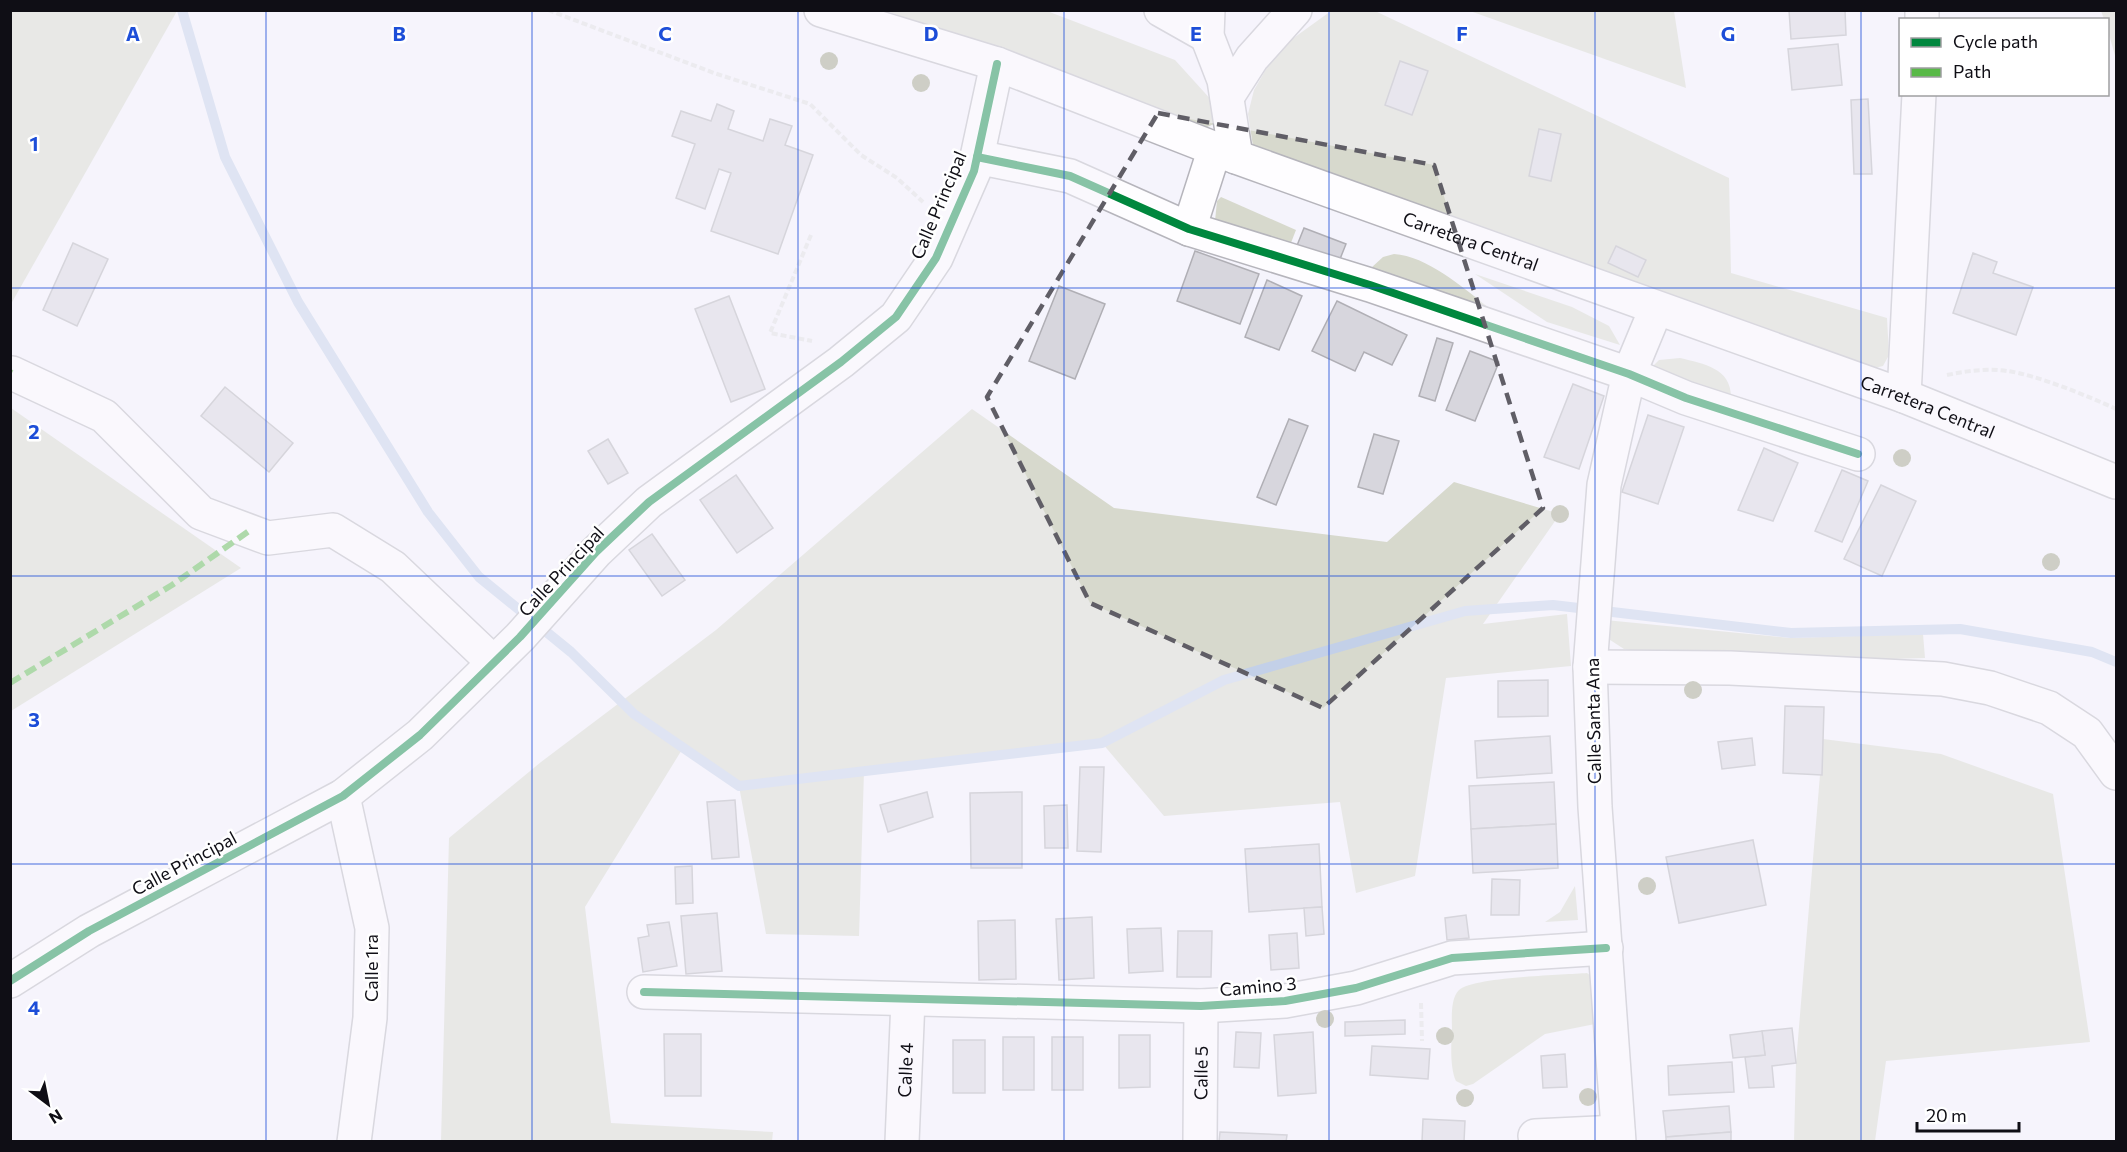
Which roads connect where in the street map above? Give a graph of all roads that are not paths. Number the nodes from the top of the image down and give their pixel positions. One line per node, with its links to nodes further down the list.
1 (821, 10): 5 (main road, Carretera Central)
2 (1161, 10): 4 (main road)
3 (1295, 10): 7 (main road)
4 (1208, 23): 7 (main road)
5 (997, 64): 8 (main road, Carretera Central); 9 (main road, Calle Principal)
6 (1919, 96): 14 (main road)
7 (1227, 97): 8 (main road)
8 (1226, 153): 10 (main road); 11 (main road, Carretera Central)
9 (977, 157): 10 (main road); 18 (main road, Calle Principal)
10 (1189, 229): 13 (main road)
11 (1656, 309): 13 (main road, Calle Santa Ana); 14 (main road, Carretera Central)
12 (12, 373): 18 (main road)
13 (1629, 374): 15 (main road); 17 (main road, Calle Santa Ana)
14 (1904, 396): 16 (main road, Carretera Central)
15 (1858, 454)
16 (2116, 482)
17 (1591, 656): 19 (main road); 21 (main road, Calle Santa Ana)
18 (493, 662): 20 (main road, Calle Principal)
19 (2116, 773)
20 (343, 796): 22 (main road, Calle Principal); 28 (main road, Calle 1ra)
21 (1606, 948): 25 (main road, Camino 3); 27 (main road, Calle Santa Ana)
22 (10, 981)
23 (644, 992): 24 (main road, Camino 3)
24 (908, 1000): 25 (main road, Camino 3); 29 (main road, Calle 4)
25 (1201, 1006): 30 (main road, Calle 5)
26 (1535, 1136): 27 (main road)
27 (1619, 1137)
28 (354, 1142)
29 (902, 1142)
30 (1200, 1142)

